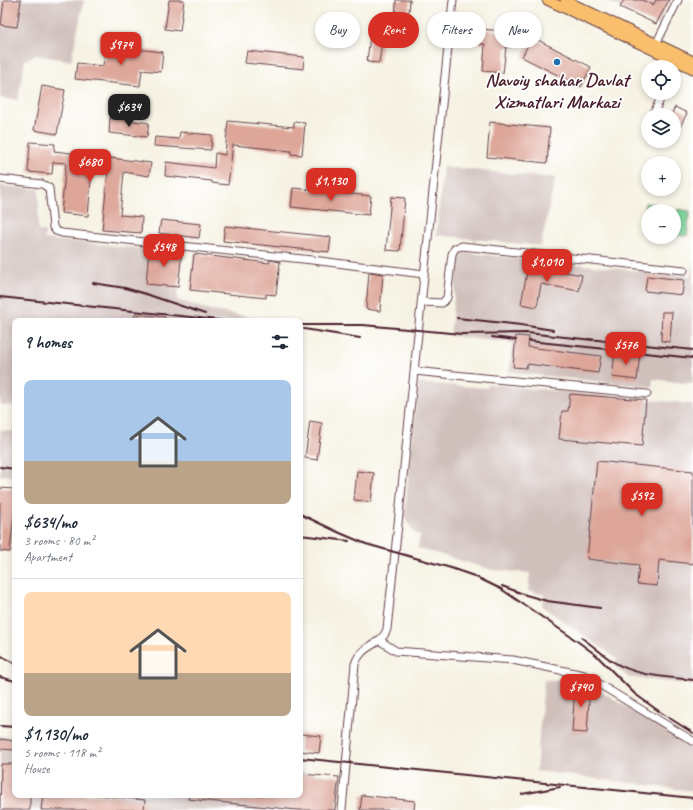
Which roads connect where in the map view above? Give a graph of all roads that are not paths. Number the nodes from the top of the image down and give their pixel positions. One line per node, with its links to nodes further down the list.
1 (547, 0): 5 (main road)
2 (565, 0): 5 (main road)
3 (678, 0): 5 (street)
4 (454, 1): 13 (street)
5 (655, 47): 6 (main road)
6 (674, 60)
7 (693, 61): 8 (main road)
8 (681, 62)
9 (681, 64): 10 (main road)
10 (693, 69)
11 (0, 180): 13 (street)
12 (684, 270): 14 (street)
13 (424, 274): 14 (street)
14 (421, 302): 15 (street)
15 (414, 371): 16 (street); 17 (street)
16 (647, 394)
17 (379, 640): 18 (street); 19 (street)
18 (693, 741)
19 (342, 810)

